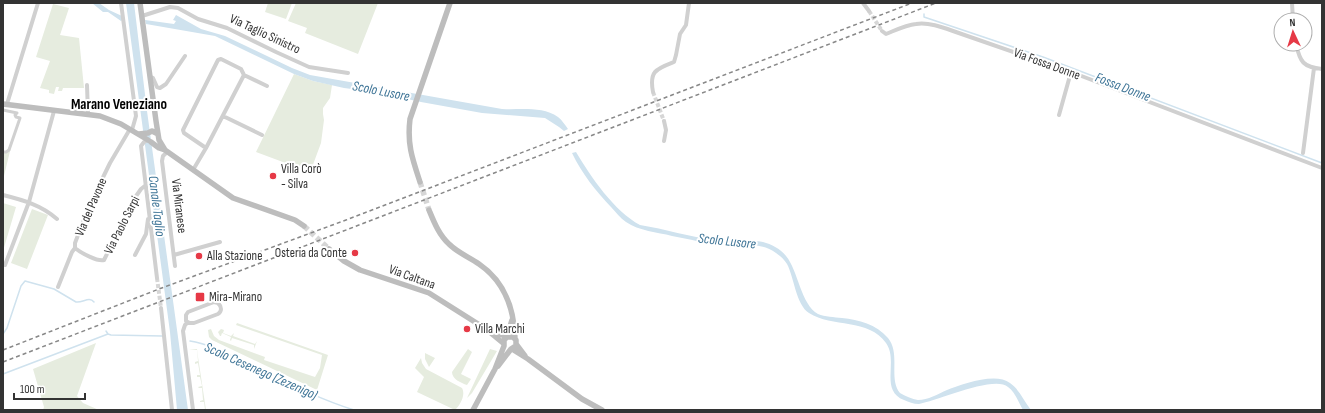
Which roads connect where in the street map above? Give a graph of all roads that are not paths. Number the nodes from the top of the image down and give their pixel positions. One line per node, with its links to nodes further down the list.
1 (38, 3): 21 (street)
2 (122, 3): 29 (street)
3 (140, 3): 8 (main road)
4 (450, 3): 41 (main road)
5 (689, 3): 20 (street)
6 (863, 3): 7 (street)
7 (869, 11)
8 (142, 16): 15 (street, Via Taglio Sinistro); 17 (main road)
9 (882, 31): 14 (street, Via Fossa Donne)
10 (1298, 52): 12 (street)
11 (185, 56): 17 (street)
12 (1314, 68): 13 (street); 38 (street)
13 (1322, 69)
14 (1071, 72): 25 (street); 38 (street, Via Fossa Donne)
15 (348, 73)
16 (244, 75): 19 (street); 26 (street); 35 (street)
17 (150, 77): 28 (main road)
18 (87, 85): 24 (street)
19 (267, 86)
20 (653, 92)
21 (5, 104): 23 (main road)
22 (3, 110): 37 (street)
23 (54, 111): 24 (main road); 44 (street)
24 (88, 114): 29 (main road)
25 (1059, 115)
26 (223, 116): 31 (street); 35 (street)
27 (664, 121): 33 (street)
28 (152, 129): 30 (main road); 32 (main road); 32 (main road); 34 (main road)
29 (131, 130): 30 (main road); 50 (street, Via del Pavone)
30 (139, 134): 34 (main road)
31 (262, 135)
32 (158, 136): 34 (main road); 36 (main road)
33 (664, 140)
34 (150, 143): 36 (main road); 42 (street)
35 (206, 148): 40 (street)
36 (166, 151): 40 (main road); 53 (street, Via Miranese)
37 (3, 152)
38 (1302, 157): 39 (street, Via Fossa Donne)
39 (1322, 168)
40 (193, 170): 48 (main road)
41 (420, 182)
42 (146, 185): 46 (street); 50 (street, Via Paolo Sarpi)
43 (3, 195): 44 (street)
44 (28, 202): 47 (street); 54 (street)
45 (429, 210): 59 (main road)
46 (150, 218): 52 (street); 56 (street)
47 (57, 219)
48 (304, 226)
49 (220, 242): 53 (street)
50 (75, 248): 57 (street, Via del Pavone)
51 (330, 249): 61 (main road, Via Caltana)
52 (135, 255)
53 (174, 255): 55 (street, Via Miranese)
54 (3, 264)
55 (175, 266)
56 (157, 278)
57 (58, 287)
58 (161, 308): 68 (street)
59 (512, 318): 62 (main road); 63 (main road)
60 (188, 322): 60 (street); 69 (street)
61 (486, 328): 62 (main road, Via Caltana); 64 (main road, Via Caltana)
62 (507, 336): 63 (main road); 64 (main road)
63 (516, 341): 65 (main road); 66 (main road)
64 (504, 344): 65 (main road); 67 (main road)
65 (511, 349): 66 (main road); 67 (main road)
66 (528, 359): 71 (main road)
67 (495, 370): 70 (main road)
68 (172, 410)
69 (193, 410)
70 (473, 410)
71 (602, 410)

